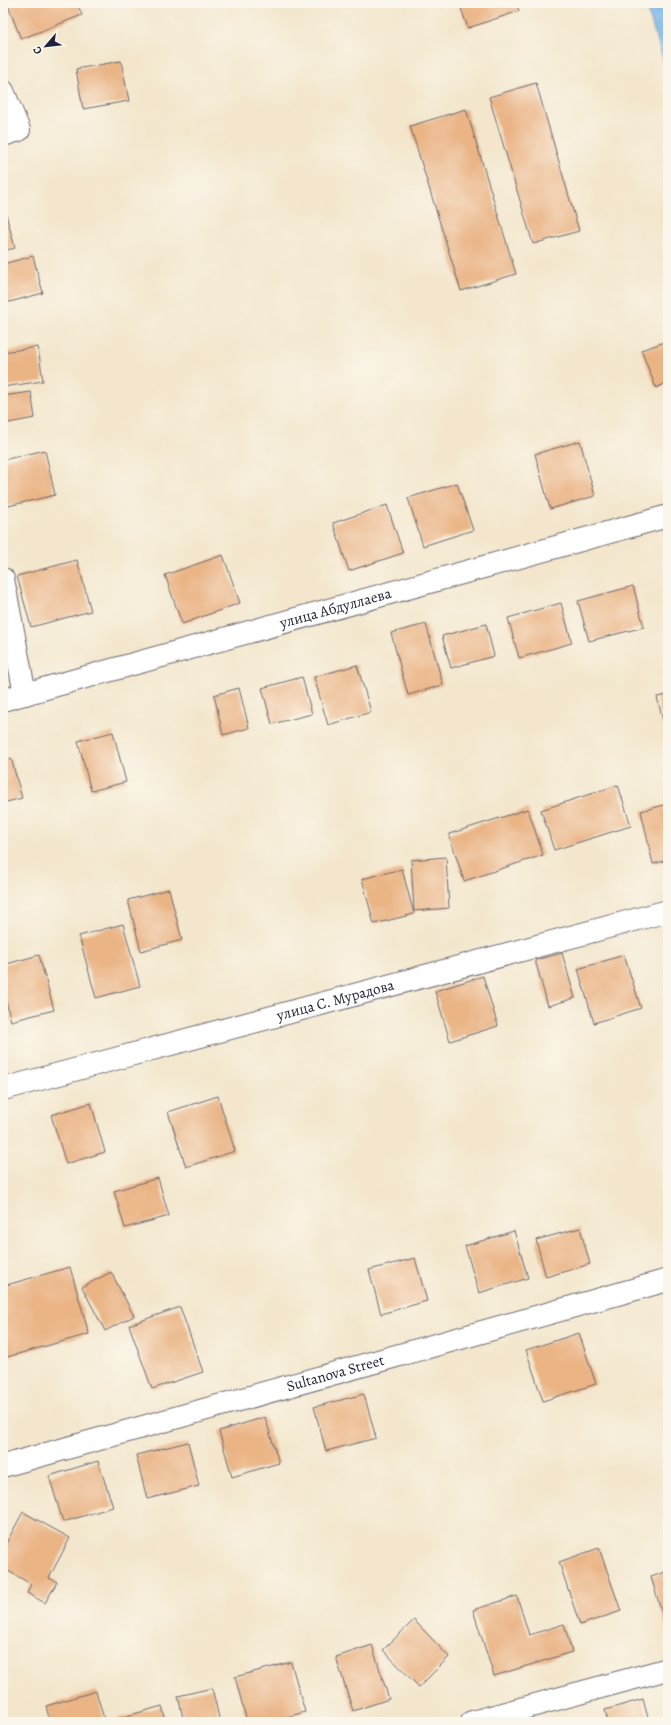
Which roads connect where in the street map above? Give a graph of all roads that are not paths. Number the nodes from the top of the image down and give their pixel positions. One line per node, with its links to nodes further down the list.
1 (3, 91): 2 (street)
2 (3, 135)
3 (668, 516): 5 (street, улица Абдуллаева)
4 (3, 579): 5 (street)
5 (25, 694): 6 (street, улица Абдуллаева)
6 (3, 700)
7 (668, 911): 8 (street, улица С. Мурадова)
8 (3, 1089)
9 (668, 1280): 10 (street, Sultanova Street)
10 (3, 1466)
11 (668, 1668): 12 (street)
12 (472, 1722)

